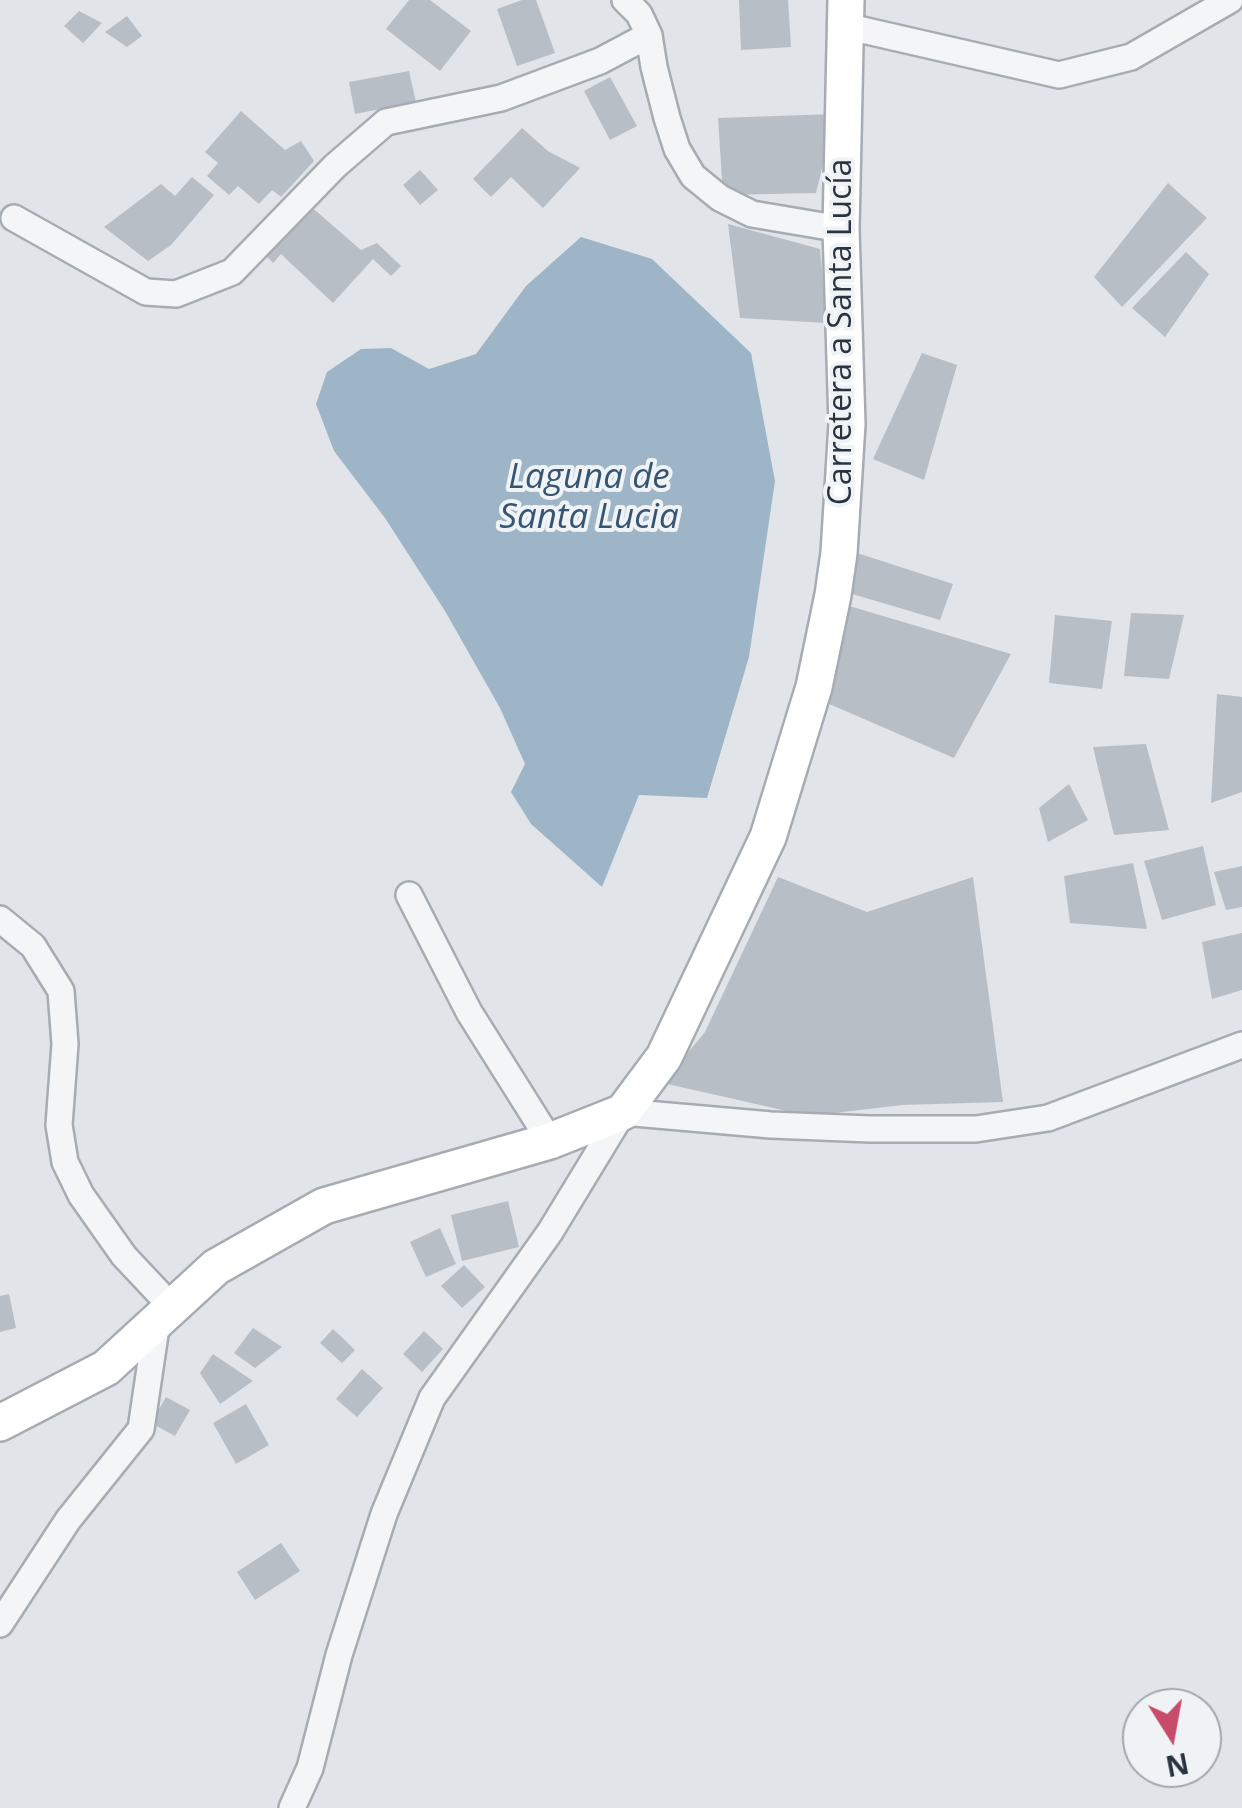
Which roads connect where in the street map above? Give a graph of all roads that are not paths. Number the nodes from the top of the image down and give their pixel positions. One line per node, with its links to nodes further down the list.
1 (624, 0): 4 (street)
2 (1230, 0): 3 (street)
3 (845, 13): 6 (main road, Carretera a Santa Lucía)
4 (649, 35): 5 (street); 6 (street)
5 (14, 218)
6 (842, 228): 10 (main road, Carretera a Santa Lucía)
7 (409, 896): 11 (street)
8 (0, 919): 12 (street)
9 (1242, 1045): 10 (street)
10 (622, 1112): 11 (main road); 15 (street)
11 (550, 1142): 12 (main road)
12 (165, 1314): 13 (main road); 14 (street)
13 (0, 1423)
14 (0, 1624)
15 (292, 1808)

